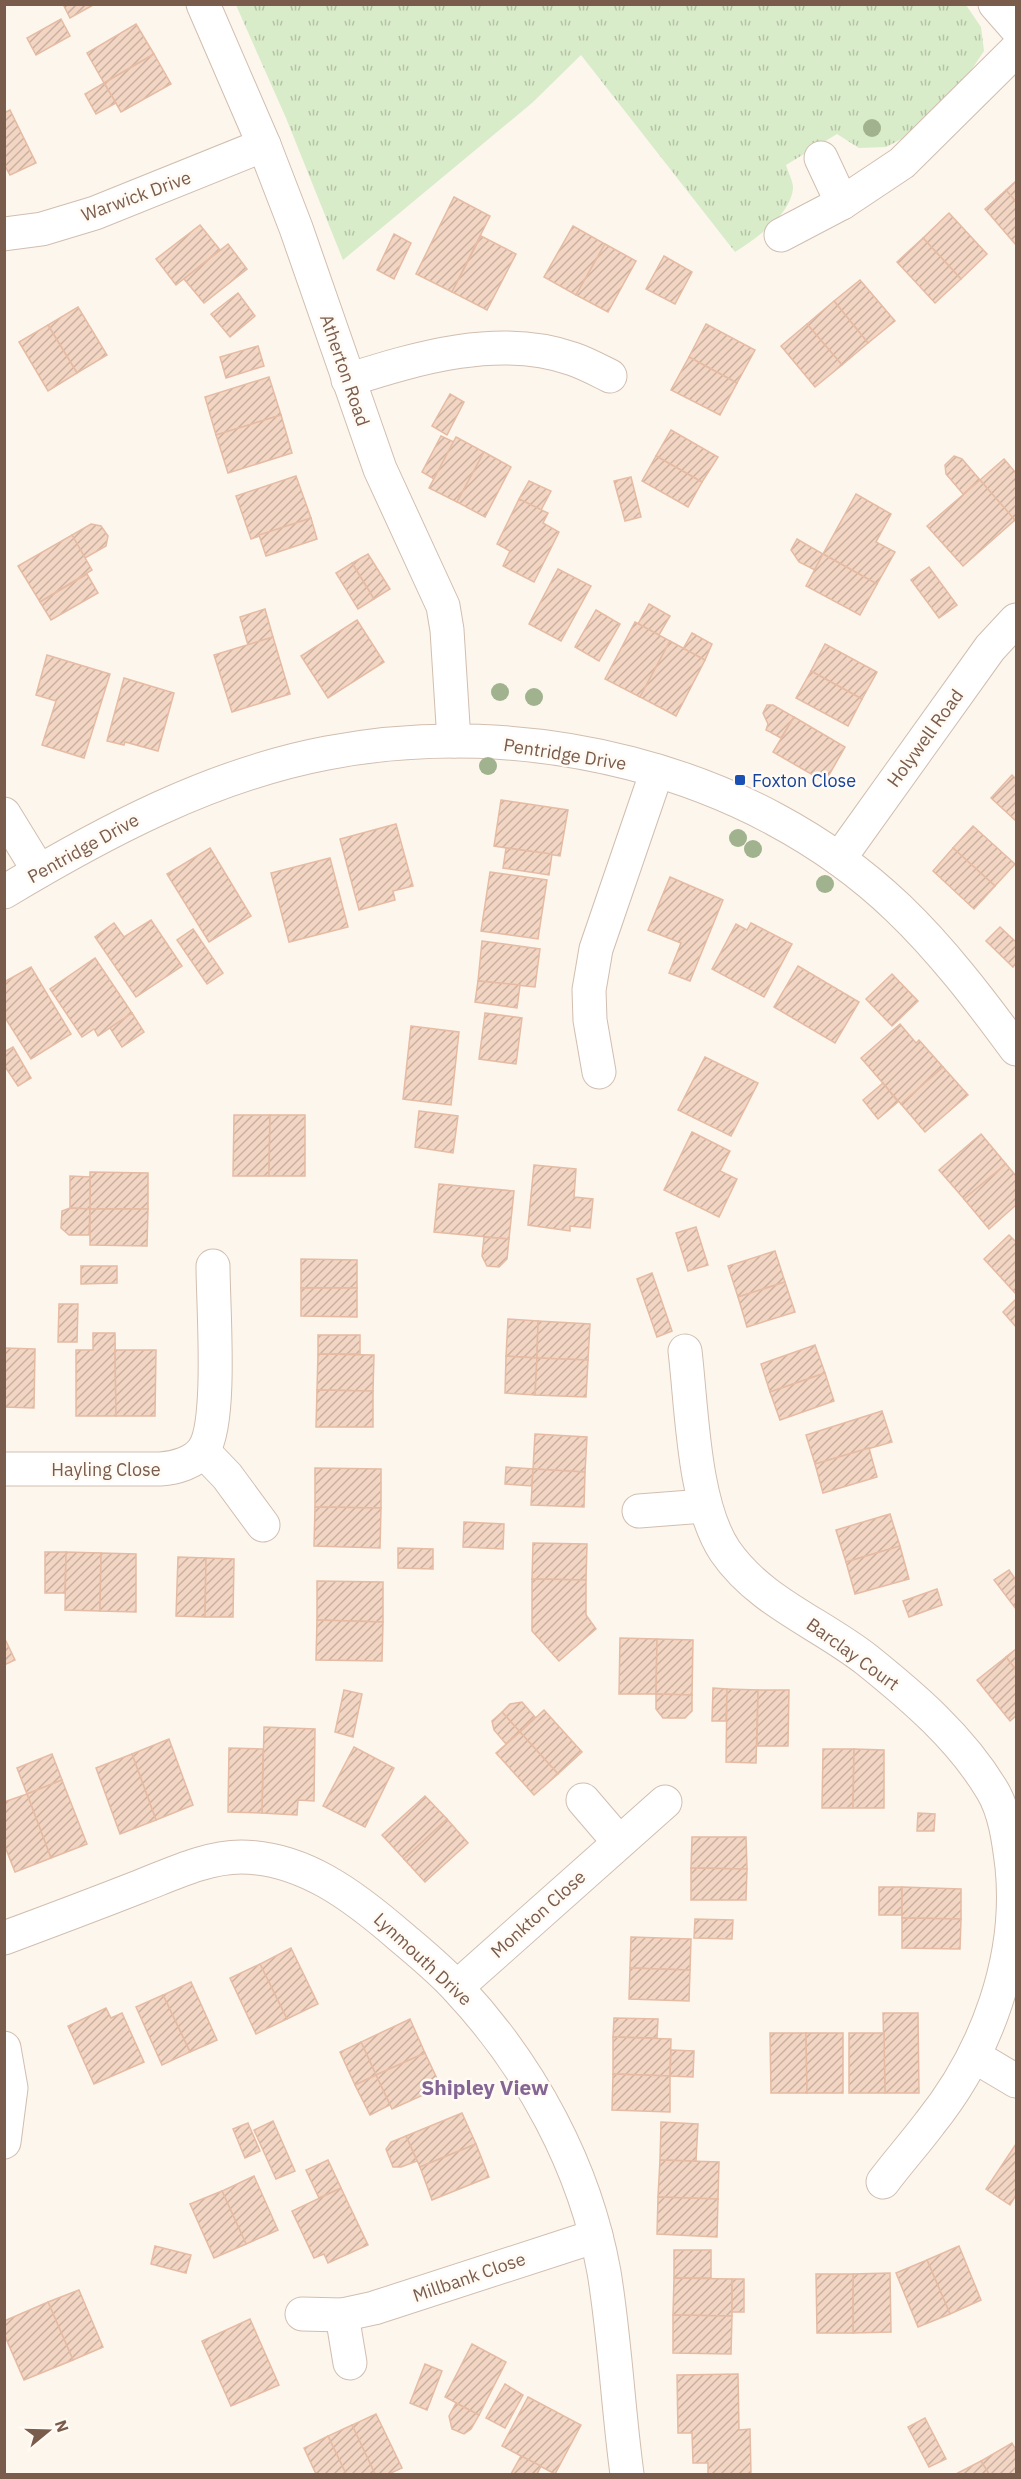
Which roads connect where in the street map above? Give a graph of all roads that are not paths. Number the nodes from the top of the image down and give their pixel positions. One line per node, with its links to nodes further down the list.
1 (203, 4): 5 (street, Atherton Road)
2 (995, 4): 3 (street)
3 (1017, 28)
4 (1017, 50): 7 (street)
5 (264, 145): 8 (street, Warwick Drive); 11 (street, Atherton Road)
6 (821, 158): 7 (street)
7 (842, 203): 9 (street)
8 (4, 234)
9 (781, 236)
10 (610, 376): 11 (street)
11 (348, 380): 13 (street, Atherton Road)
12 (1017, 620): 16 (street, Holywell Road)
13 (454, 741): 14 (street, Pentridge Drive); 17 (street, Pentridge Drive)
14 (657, 771): 16 (street, Pentridge Drive); 20 (street)
15 (4, 814): 17 (street)
16 (839, 859): 19 (street, Pentridge Drive)
17 (39, 871): 18 (street, Pentridge Drive)
18 (4, 892)
19 (1017, 1049)
20 (599, 1072)
21 (213, 1266): 23 (street)
22 (685, 1351): 25 (street, Barclay Court)
23 (203, 1451): 24 (street, Hayling Close); 27 (street)
24 (4, 1469)
25 (704, 1506): 26 (street); 30 (street, Barclay Court)
26 (639, 1511)
27 (263, 1526)
28 (583, 1800): 31 (street)
29 (665, 1802): 31 (street, Monkton Close)
30 (1008, 1803): 35 (street, Barclay Court)
31 (619, 1842): 33 (street, Monkton Close)
32 (4, 1938): 33 (street, Lynmouth Drive)
33 (457, 1987): 39 (street, Lynmouth Drive)
34 (4, 2048): 37 (street)
35 (974, 2056): 36 (street); 38 (street, Barclay Court)
36 (1017, 2081)
37 (4, 2142)
38 (883, 2182)
39 (596, 2236): 41 (street, Millbank Close); 43 (street, Lynmouth Drive)
40 (302, 2314): 41 (street, Millbank Close)
41 (342, 2315): 42 (street)
42 (350, 2363)
43 (627, 2475)

